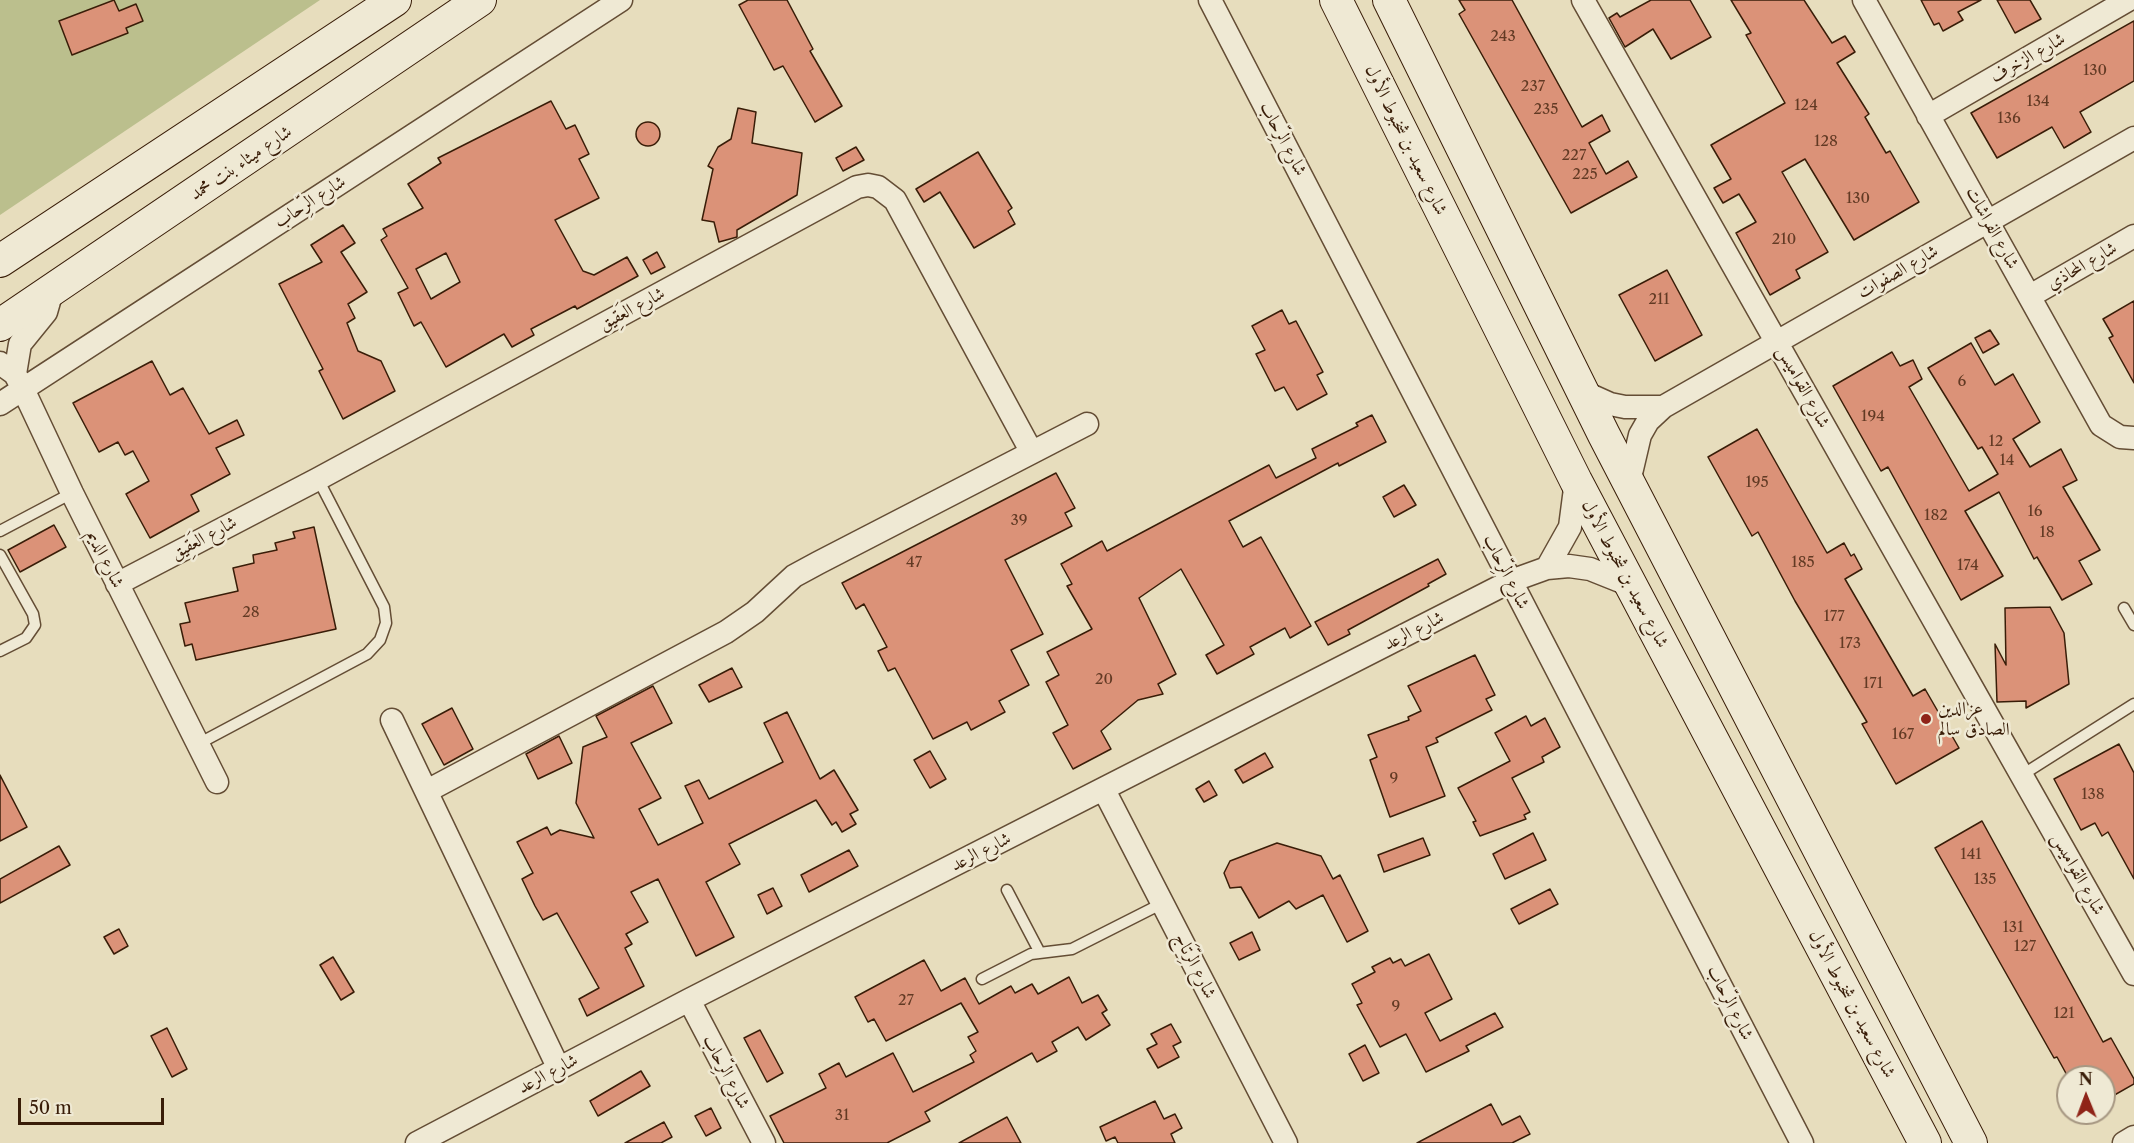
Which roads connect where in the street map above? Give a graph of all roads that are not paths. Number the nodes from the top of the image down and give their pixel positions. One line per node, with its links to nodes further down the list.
1 (395, 0): 14 (main road)
2 (480, 0): 15 (main road, شارع ميثاء بنت محمد)
3 (621, 0): 19 (street, شارع الرِّحاب)
4 (1210, 0): 33 (street, شارع الرِّحاب)
5 (1336, 0): 27 (main road, شارع سعيد بن شخبوط الأول)
6 (1389, 0): 20 (main road)
7 (1583, 0): 18 (street, شارع القواميس)
8 (1864, 0): 10 (street, شارع الفراشات)
9 (2128, 0): 10 (street, شارع الزخرف)
10 (1928, 116): 12 (street, شارع الفراشات)
11 (2134, 138): 12 (street, شارع الصفوات)
12 (1988, 221): 16 (street, شارع الفراشات); 18 (street, شارع الصفوات)
13 (2134, 236): 16 (street, شارع المحاذي)
14 (0, 261)
15 (52, 291): 17 (main road, شارع ميثاء بنت محمد); 19 (street)
16 (2030, 296): 24 (street, شارع الفراشات)
17 (0, 325)
18 (1777, 342): 22 (street, شارع الصفوات); 42 (street, شارع القواميس)
19 (13, 375): 21 (street, شارع الرِّحاب); 29 (street, شارع الديم)
20 (1581, 391): 22 (street, شارع الصفوات); 28 (main road)
21 (0, 404)
22 (1663, 407): 28 (street, شارع الصفوات)
23 (1087, 424): 25 (street)
24 (2134, 438)
25 (1032, 451): 26 (street, شارع العَقِيق); 45 (street)
26 (318, 478): 34 (street, شارع العَقِيق); 41 (lane)
27 (1576, 481): 32 (street); 35 (main road, شارع سعيد بن شخبوط الأول)
28 (1629, 482): 59 (main road)
29 (72, 492): 30 (lane); 34 (street, شارع الديم)
30 (0, 531)
31 (0, 555): 38 (lane)
32 (1547, 568): 33 (street, شارع الرعد); 35 (street, شارع الرعد)
33 (1511, 582): 44 (street, شارع الرعد); 57 (street, شارع الرِّحاب)
34 (117, 584): 41 (street, شارع الديم)
35 (1630, 585): 58 (main road, شارع سعيد بن شخبوط الأول)
36 (2124, 608): 37 (lane)
37 (2134, 625)
38 (0, 651)
39 (2134, 704): 42 (lane)
40 (392, 720): 45 (street)
41 (198, 744): 43 (street, شارع الديم)
42 (2022, 775): 49 (street, شارع القواميس)
43 (217, 782)
44 (1104, 790): 47 (street, شارع الرِّتَاج); 51 (street, شارع الرعد)
45 (427, 791): 52 (street)
46 (1007, 890): 48 (lane)
47 (1163, 903): 48 (lane); 56 (street, شارع الرِّتَاج)
48 (1039, 951): 50 (lane)
49 (2134, 974)
50 (982, 979)
51 (689, 1000): 52 (street, شارع الرعد); 55 (street, شارع الرِّحاب)
52 (559, 1069): 54 (street, شارع الرعد)
53 (2134, 1137): 60 (street)
54 (417, 1143)
55 (764, 1143)
56 (1286, 1143)
57 (1802, 1143)
58 (1925, 1143)
59 (1971, 1143)
60 (2124, 1143)

